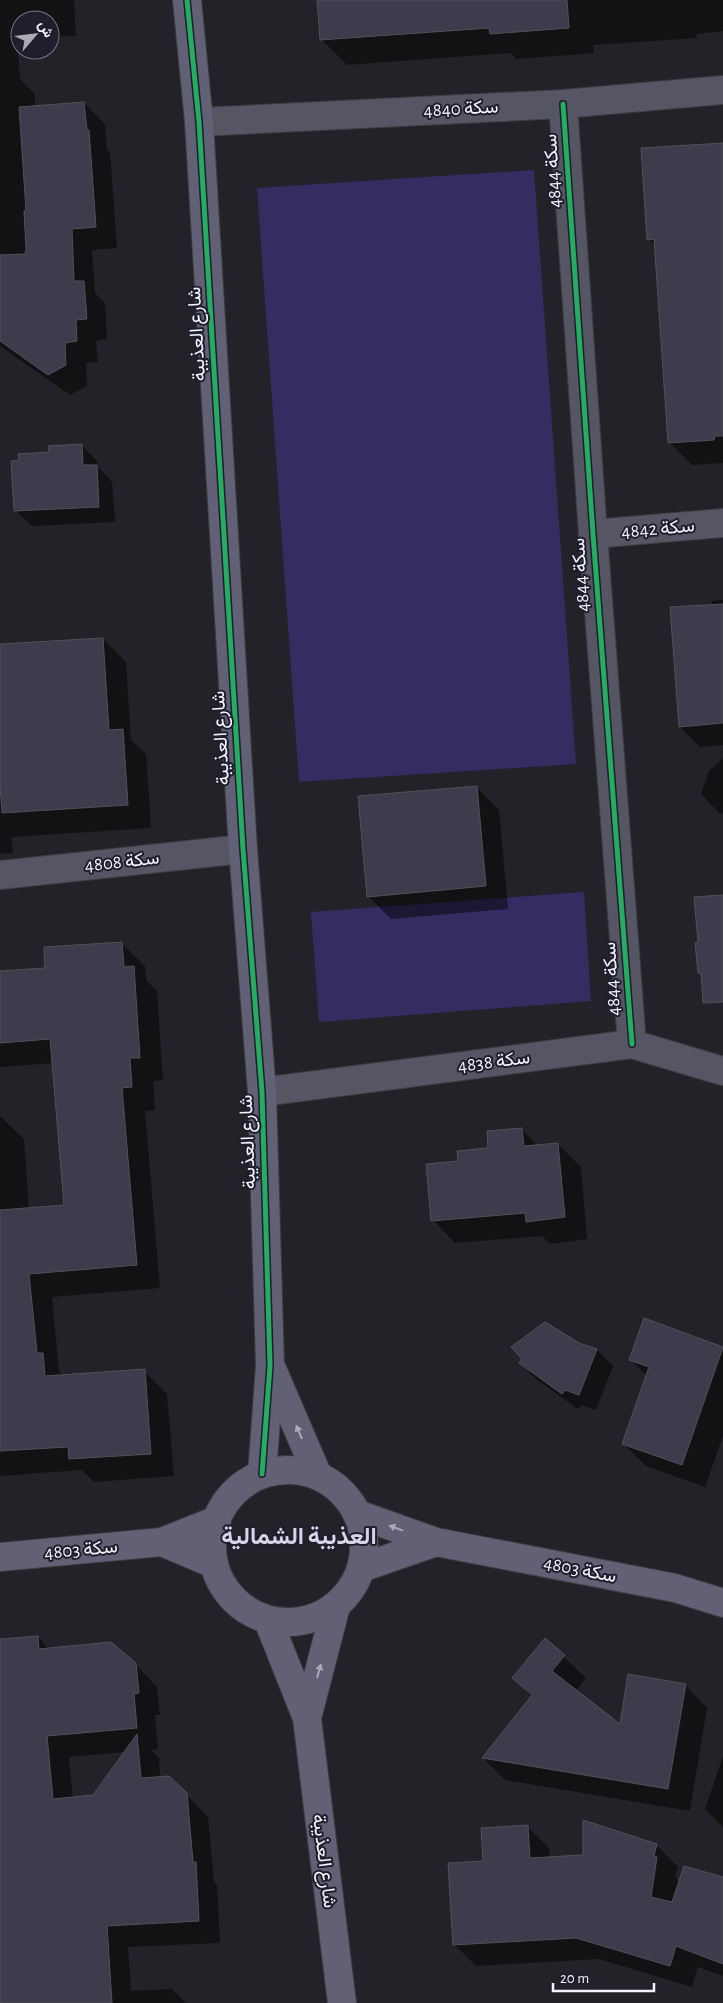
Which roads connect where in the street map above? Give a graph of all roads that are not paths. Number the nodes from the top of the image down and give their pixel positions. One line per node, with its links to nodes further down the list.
1 (187, 0): 4 (street, شارع العذيبة)
2 (723, 90): 3 (street, سكة 4840)
3 (563, 104): 4 (street, سكة 4840); 6 (street, سكة 4844)
4 (199, 122): 7 (street, شارع العذيبة)
5 (723, 523): 6 (street, سكة 4842)
6 (593, 534): 9 (street, سكة 4844)
7 (243, 849): 8 (street, سكة 4808); 11 (street, شارع العذيبة)
8 (0, 875)
9 (632, 1044): 10 (street, سكة 4838); 11 (street, سكة 4838)
10 (723, 1071)
11 (262, 1092): 12 (street, شارع العذيبة)
12 (270, 1366): 13 (street, شارع العذيبة); 14 (street, شارع العذيبة, one-way to 12)
13 (262, 1474): 14 (street); 16 (street)
14 (318, 1476): 15 (street)
15 (356, 1514): 18 (street, سكة 4803, one-way to 15); 21 (street)
16 (217, 1520): 17 (street, سكة 4803); 20 (street)
17 (162, 1542): 19 (street, سكة 4803); 20 (street, سكة 4803)
18 (436, 1542): 21 (street); 22 (street, سكة 4803)
19 (0, 1557)
20 (214, 1564): 24 (street)
21 (361, 1568): 23 (street)
22 (723, 1603)
23 (336, 1606): 24 (street); 25 (street, شارع العذيبة, one-way to 23)
24 (268, 1620): 25 (street, شارع العذيبة)
25 (306, 1718): 26 (street, شارع العذيبة)
26 (342, 2003)

